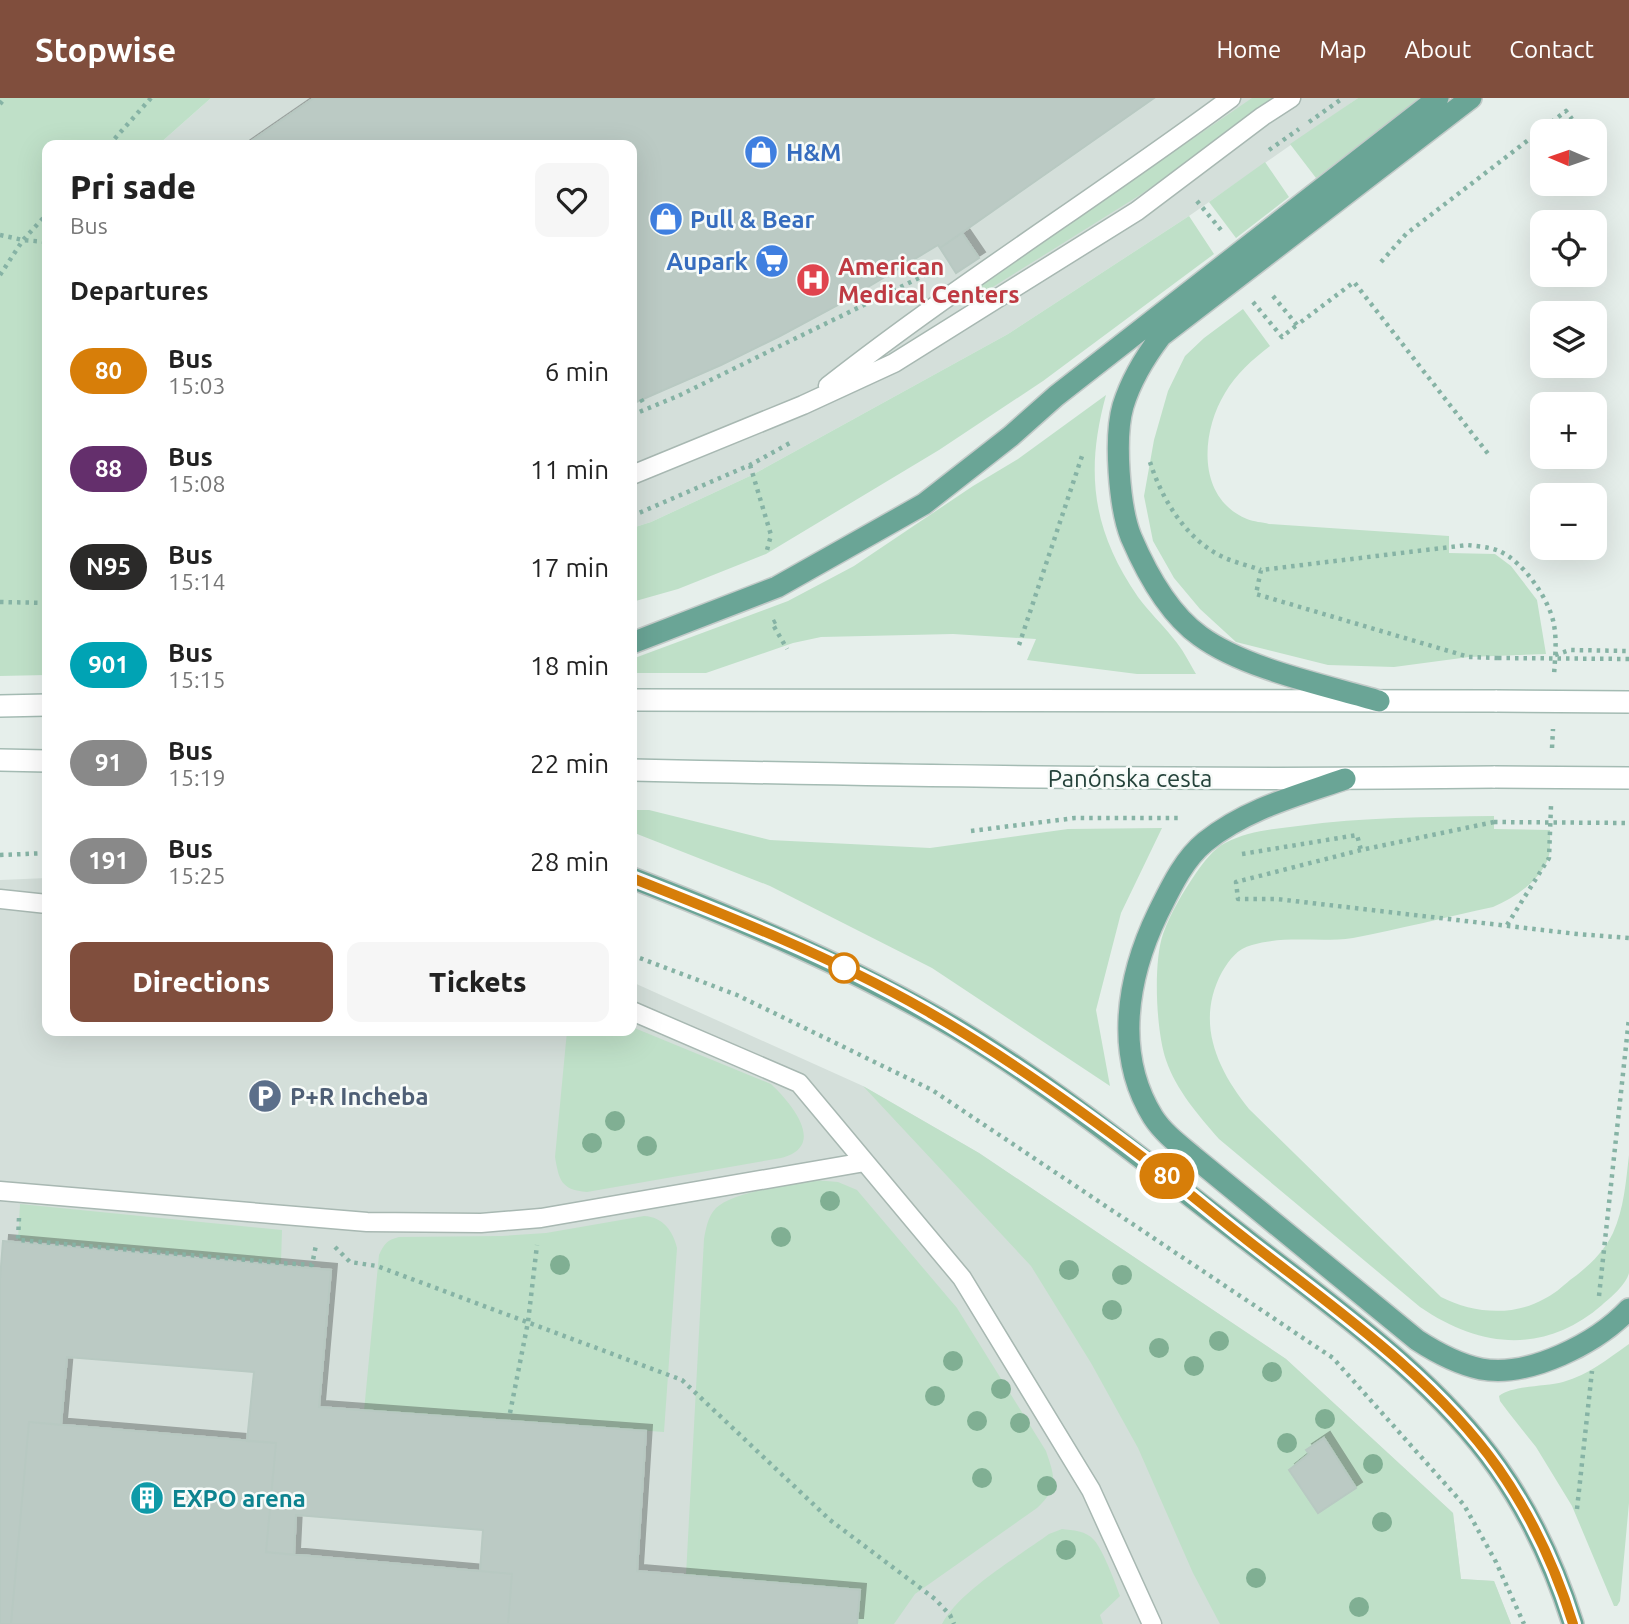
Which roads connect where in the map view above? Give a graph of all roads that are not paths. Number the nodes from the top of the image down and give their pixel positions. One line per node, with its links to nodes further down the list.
1 (1231, 98): 5 (lane)
2 (1291, 98): 5 (lane)
3 (1437, 98): 7 (main road)
4 (1471, 98): 9 (main road)
5 (803, 405): 6 (lane)
6 (637, 473)
7 (637, 642)
8 (637, 700): 9 (main road)
9 (1379, 701): 10 (main road, bridge)
10 (1629, 702)
11 (42, 705): 12 (main road)
12 (0, 706)
13 (0, 760): 14 (main road)
14 (42, 761)
15 (637, 770): 17 (main road, Panónska cesta)
16 (1629, 778): 17 (main road, Panónska cesta, bridge)
17 (1345, 779): 24 (main road)
18 (637, 880): 26 (main road)
19 (0, 899): 20 (lane)
20 (42, 903)
21 (637, 1014): 22 (lane)
22 (865, 1162): 23 (lane); 25 (lane)
23 (0, 1191)
24 (1629, 1309)
25 (1152, 1624)
26 (1573, 1624)

